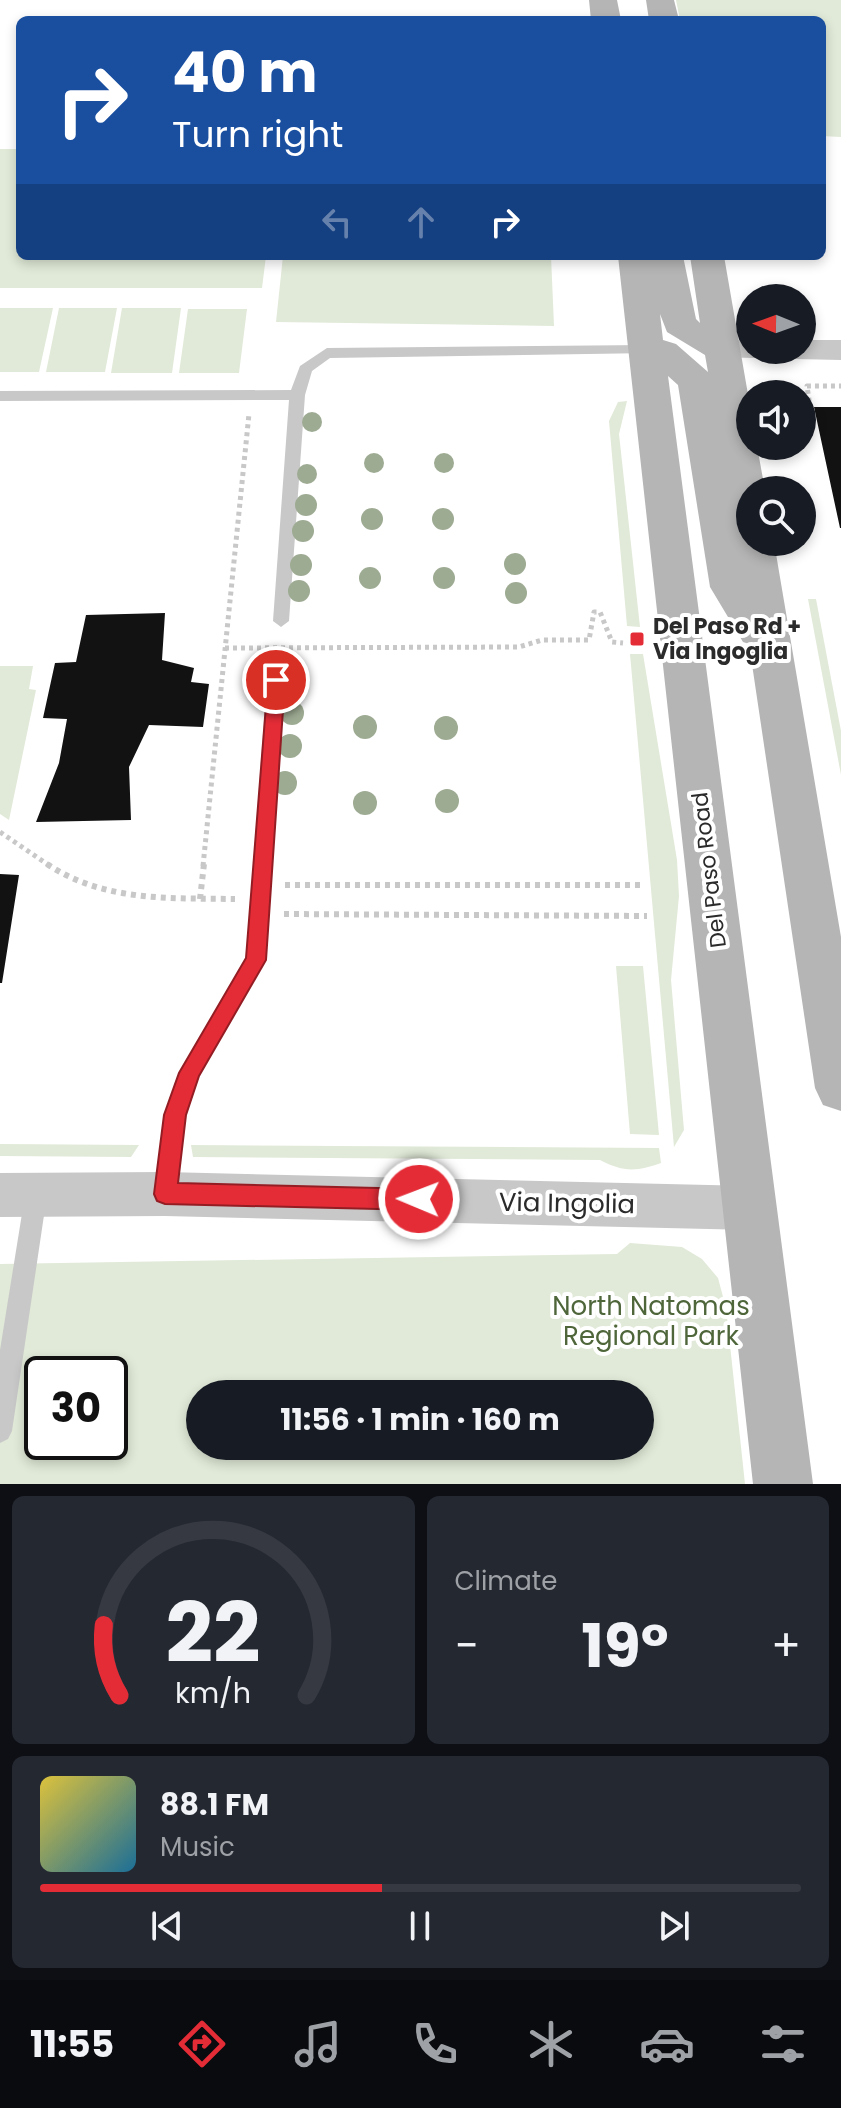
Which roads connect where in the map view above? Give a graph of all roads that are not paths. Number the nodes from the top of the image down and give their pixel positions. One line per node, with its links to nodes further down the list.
1 (635, 260): 4 (main road, Del Paso Road)
2 (667, 260): 5 (main road)
3 (708, 260): 5 (main road)
4 (646, 350): 7 (lane); 12 (main road); 18 (main road, Del Paso Road)
5 (724, 350): 6 (street); 9 (main road)
6 (841, 350)
7 (297, 395): 8 (lane); 11 (lane)
8 (0, 396)
9 (743, 476)
10 (756, 556): 12 (main road)
11 (281, 621)
12 (771, 649): 14 (main road)
13 (276, 680): 17 (lane)
14 (827, 922): 15 (main road)
15 (841, 1088)
16 (18, 1194): 17 (street, Via Ingolia); 19 (lane)
17 (165, 1194): 18 (street, Via Ingolia)
18 (751, 1208): 21 (main road, Del Paso Road)
19 (5, 1362): 20 (lane)
20 (0, 1431)
21 (783, 1484)

